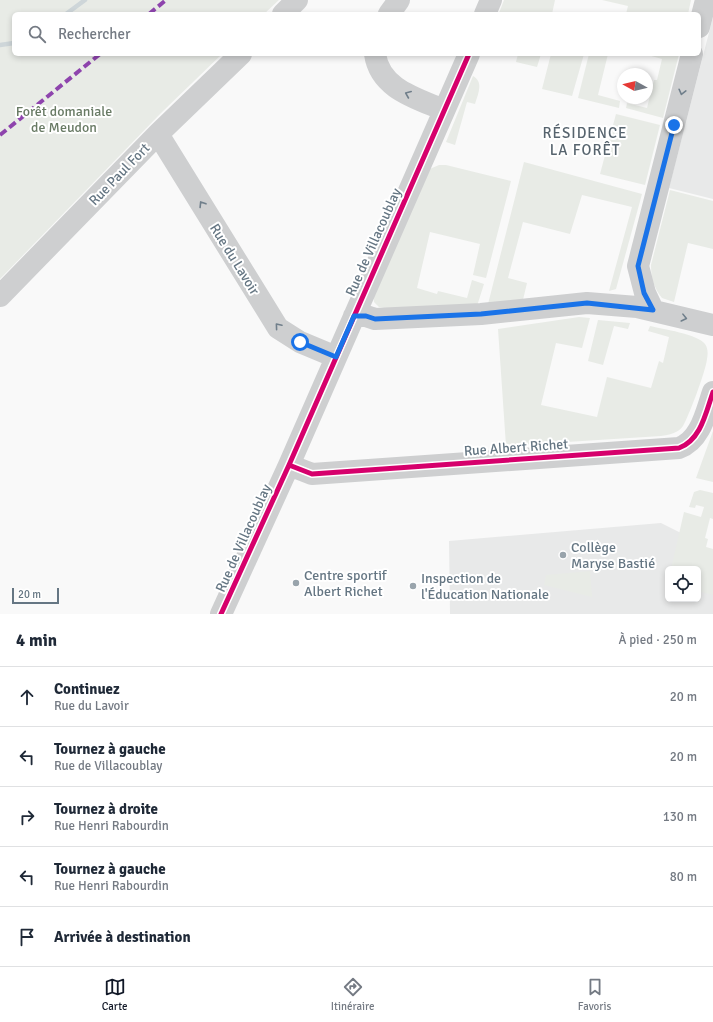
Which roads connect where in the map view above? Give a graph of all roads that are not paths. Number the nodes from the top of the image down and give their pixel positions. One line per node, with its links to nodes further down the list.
1 (297, 0): 5 (street)
2 (399, 0): 6 (street)
3 (490, 0): 7 (street)
4 (706, 0): 8 (street)
5 (285, 12)
6 (390, 12)
7 (486, 12)
8 (701, 19)
9 (239, 56): 14 (street, Rue Paul Fort)
10 (375, 56): 13 (street, one-way to 10)
11 (468, 56): 13 (street, Rue de Villacoublay)
12 (691, 56): 16 (street, one-way to 16)
13 (444, 110): 17 (street, Rue de Villacoublay)
14 (158, 134): 15 (street, Rue Paul Fort); 19 (street, Rue du Lavoir, one-way to 14)
15 (0, 296)
16 (653, 310): 17 (street); 18 (street, one-way to 18)
17 (354, 316): 19 (street, Rue de Villacoublay)
18 (713, 325)
19 (336, 357): 21 (street, Rue de Villacoublay)
20 (713, 392): 21 (street, Rue Albert Richet)
21 (289, 465): 22 (street, Rue de Villacoublay)
22 (221, 614)

